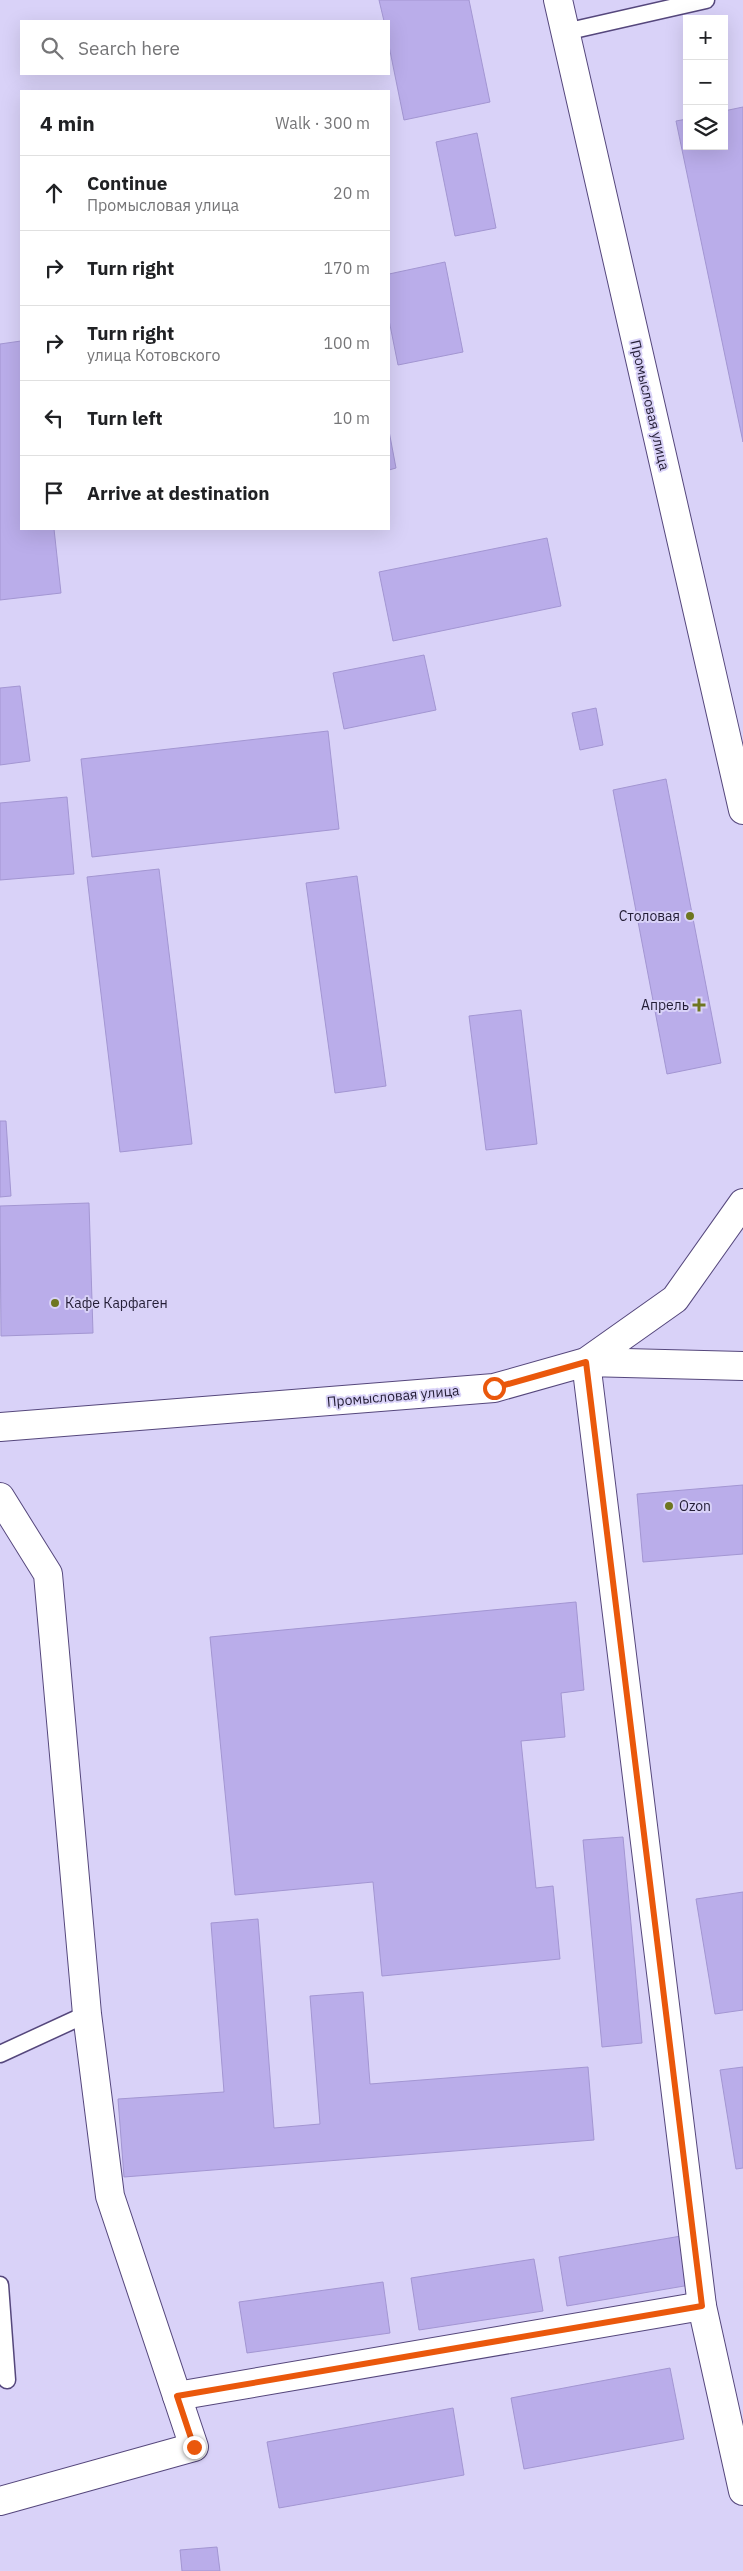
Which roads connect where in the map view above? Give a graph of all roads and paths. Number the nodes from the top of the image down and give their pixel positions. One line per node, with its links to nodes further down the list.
1 (558, 0): 3 (street, Промысловая улица)
2 (706, 0): 3 (lane)
3 (565, 32): 4 (street, Промысловая улица)
4 (743, 810)
5 (743, 1203): 6 (street, Промысловая улица)
6 (586, 1362): 7 (street); 8 (street, Промысловая улица); 13 (street)
7 (743, 1366)
8 (0, 1427)
9 (0, 1497): 10 (street)
10 (87, 2014): 11 (lane); 15 (street)
11 (0, 2054)
12 (0, 2285): 14 (lane)
13 (702, 2306): 15 (street); 16 (street)
14 (6, 2380)
15 (177, 2396): 17 (street)
16 (743, 2491)
17 (0, 2501)

